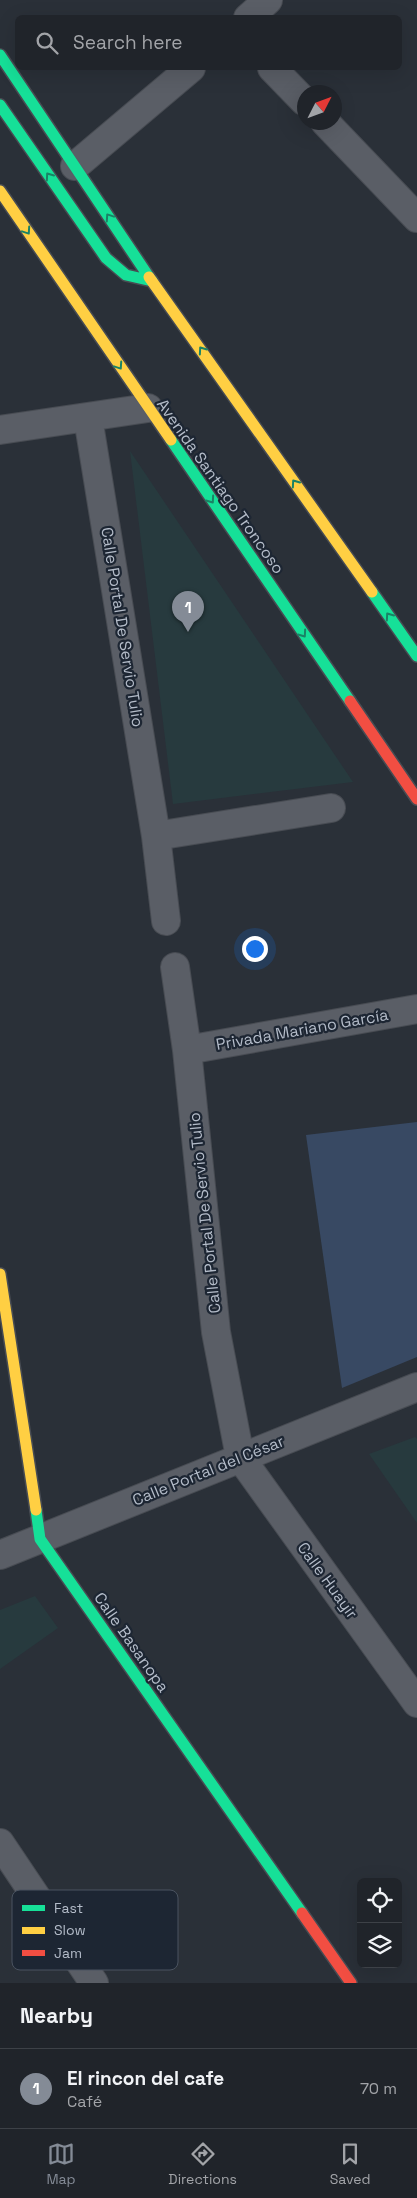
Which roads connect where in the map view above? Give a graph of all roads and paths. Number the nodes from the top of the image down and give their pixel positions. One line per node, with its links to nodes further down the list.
1 (268, 0): 2 (street)
2 (251, 15)
3 (0, 55): 9 (main road)
4 (189, 70): 9 (street)
5 (274, 70): 6 (street)
6 (297, 94)
7 (0, 105): 12 (main road, one-way to 7)
8 (333, 130): 11 (street)
9 (75, 166): 12 (main road, one-way to 9)
10 (0, 191): 13 (main road, Avenida Santiago Troncoso, one-way to 13)
11 (417, 218)
12 (152, 280): 16 (main road, one-way to 12)
13 (148, 408): 14 (street); 17 (main road, Avenida Santiago Troncoso, one-way to 17)
14 (88, 418): 15 (street); 19 (street, Calle Portal De Servio Tulio)
15 (0, 430)
16 (417, 656)
17 (417, 799)
18 (331, 808): 19 (street)
19 (156, 836): 20 (street, Calle Portal De Servio Tulio)
20 (166, 921)
21 (175, 967): 23 (street, Calle Portal De Servio Tulio)
22 (417, 1009): 23 (street, Privada Mariano García)
23 (187, 1050): 26 (street, Calle Portal De Servio Tulio)
24 (0, 1274): 27 (main road, Calle Basanopa)
25 (417, 1387): 26 (street, Calle Portal del César)
26 (240, 1457): 27 (street, Calle Portal del César); 29 (street, Calle Huayir)
27 (40, 1539): 28 (street, Calle Portal del César); 34 (main road, Calle Basanopa)
28 (0, 1555)
29 (417, 1703)
30 (0, 1843): 31 (street)
31 (32, 1890)
32 (85, 1970): 33 (street)
33 (94, 1983)
34 (351, 1983)

